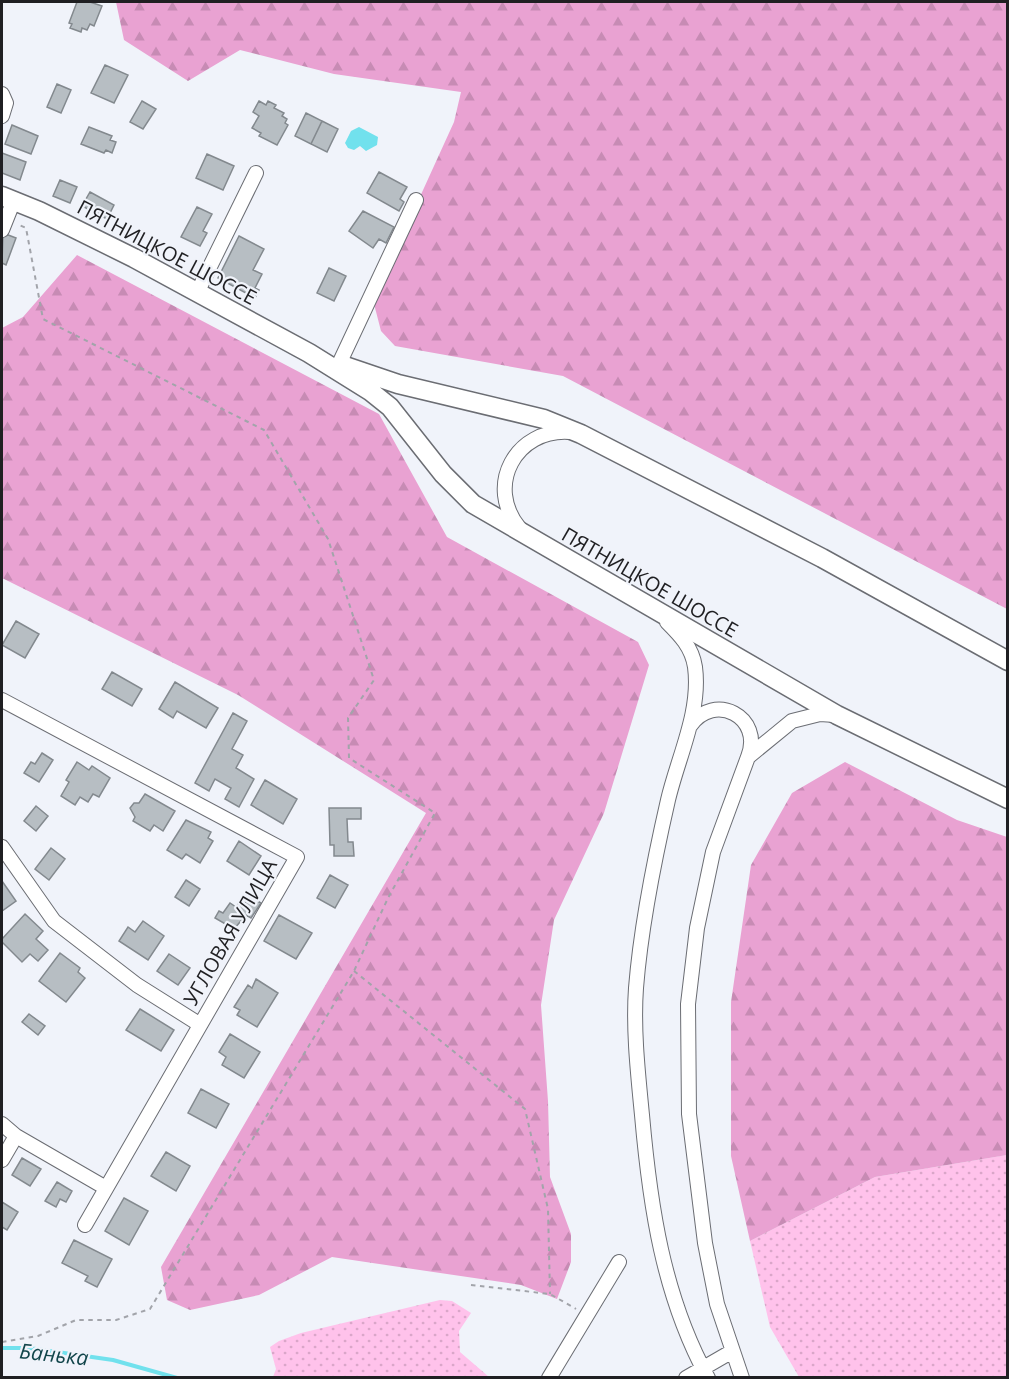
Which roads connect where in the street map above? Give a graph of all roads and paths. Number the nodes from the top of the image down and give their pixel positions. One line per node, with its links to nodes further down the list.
1 (2, 94): 2 (street)
2 (2, 116)
3 (256, 173): 7 (street)
4 (8, 198): 6 (street); 7 (main road, ПЯТНИЦКОЕ ШОССЕ)
5 (416, 200): 9 (street)
6 (4, 224): 20 (path)
7 (197, 293): 8 (main road, ПЯТНИЦКОЕ ШОССЕ)
8 (309, 353): 9 (main road, ПЯТНИЦКОЕ ШОССЕ); 11 (main road, ПЯТНИЦКОЕ ШОССЕ)
9 (339, 364): 10 (main road, ПЯТНИЦКОЕ ШОССЕ)
10 (581, 434): 11 (street); 13 (main road, ПЯТНИЦКОЕ ШОССЕ)
11 (531, 539): 12 (main road, ПЯТНИЦКОЕ ШОССЕ)
12 (659, 614): 15 (main road, ПЯТНИЦКОЕ ШОССЕ); 16 (street)
13 (1008, 661)
14 (2, 700): 21 (street, УГЛОВАЯ УЛИЦА)
15 (837, 716): 17 (street); 18 (main road, ПЯТНИЦКОЕ ШОССЕ)
16 (690, 726): 17 (street); 33 (street)
17 (748, 757): 32 (street)
18 (1008, 799)
19 (2, 847): 21 (street)
20 (354, 971): 29 (path); 31 (path)
21 (199, 1024): 25 (street, УГЛОВАЯ УЛИЦА)
22 (2, 1124): 23 (street)
23 (16, 1136): 24 (street); 25 (street)
24 (2, 1160)
25 (106, 1188): 26 (street, УГЛОВАЯ УЛИЦА)
26 (85, 1225)
27 (619, 1262): 30 (street)
28 (471, 1285): 29 (path)
29 (550, 1294): 30 (path)
30 (586, 1314): 35 (street)
31 (2, 1342)
32 (731, 1352): 33 (street); 34 (street)
33 (705, 1373): 36 (street)
34 (741, 1374)
35 (549, 1377)
36 (686, 1377)

